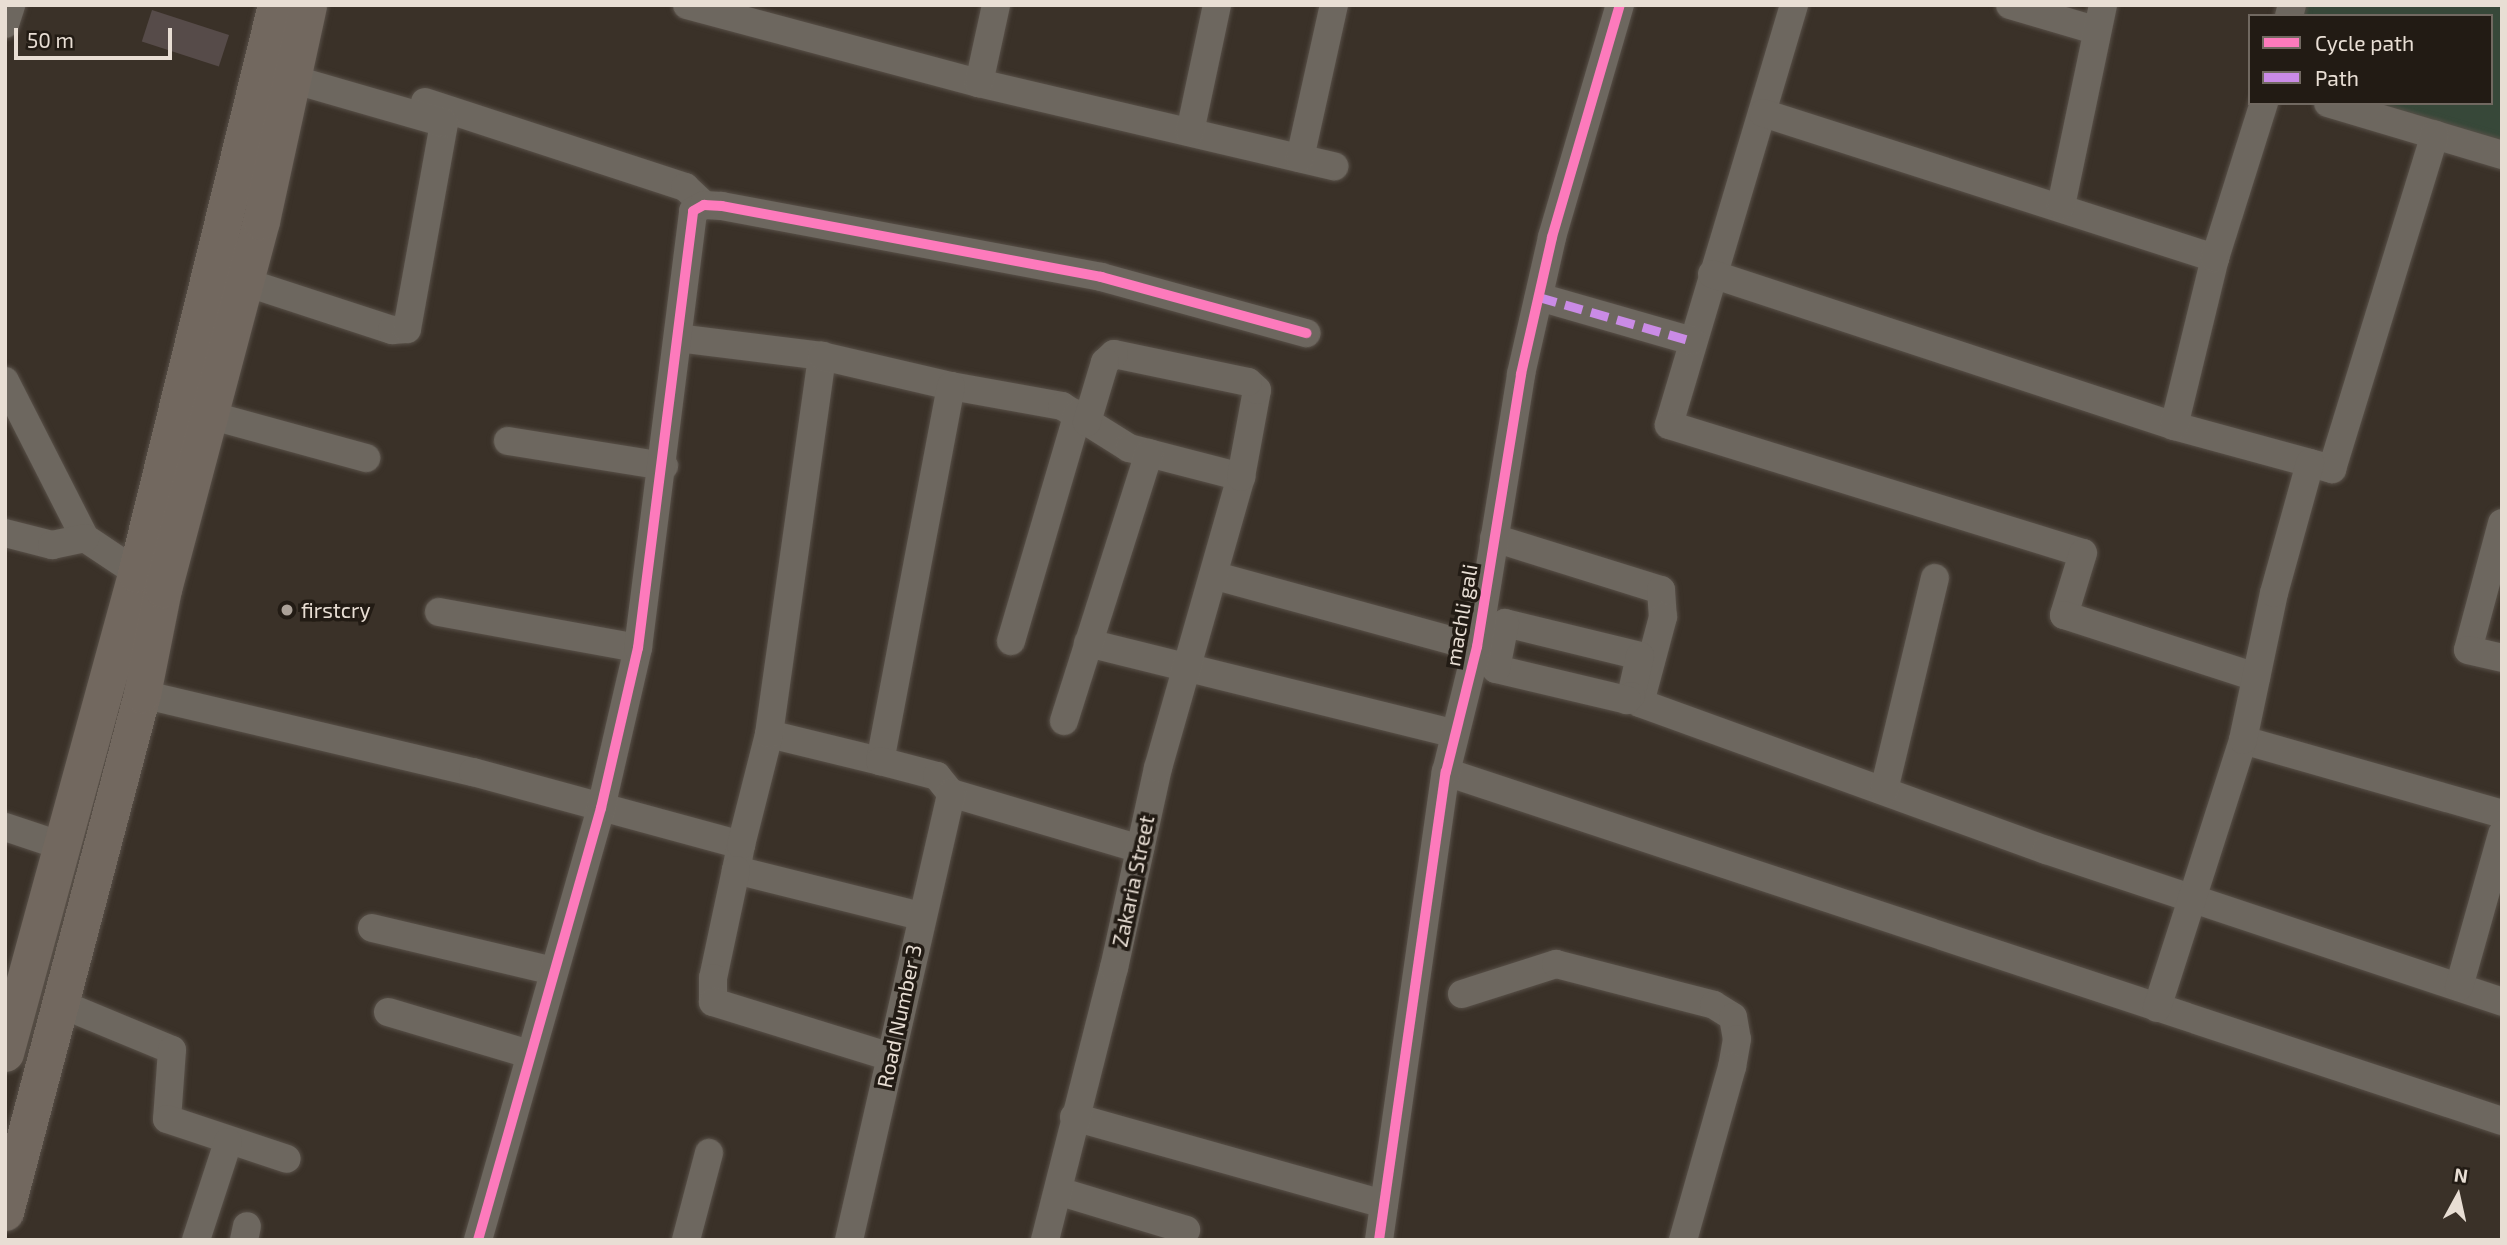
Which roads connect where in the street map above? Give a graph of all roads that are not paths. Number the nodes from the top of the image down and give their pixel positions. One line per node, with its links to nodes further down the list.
1 (11, 5): 13 (street)
2 (276, 5): 52 (main road)
3 (308, 5): 14 (main road)
4 (687, 5): 11 (street)
5 (996, 5): 15 (street)
6 (1217, 5): 19 (street)
7 (1334, 5): 22 (street)
8 (1620, 5): 29 (street, machli gali)
9 (1794, 5): 18 (street)
10 (2010, 5): 12 (street)
11 (769, 16): 15 (street)
12 (2099, 18): 25 (street)
13 (5, 24)
14 (294, 69): 24 (street); 28 (main road); 28 (street)
15 (979, 83): 19 (street)
16 (2263, 105): 26 (street)
17 (2335, 105): 20 (street)
18 (1763, 113): 25 (street); 27 (street)
19 (1190, 132): 22 (street)
20 (2435, 135): 21 (street); 43 (street)
21 (2502, 155)
22 (1300, 158): 23 (street)
23 (1334, 166)
24 (704, 205): 30 (street); 31 (street)
25 (2061, 206): 26 (street)
26 (2214, 258): 38 (street)
27 (1712, 274): 32 (street); 38 (street)
28 (245, 282): 36 (main road)
29 (1539, 297): 32 (street); 49 (street, machli gali)
30 (1306, 333)
31 (678, 338): 33 (street); 44 (street)
32 (1692, 341): 60 (street)
33 (822, 356): 34 (street); 64 (street)
34 (951, 386): 37 (street); 67 (street)
35 (11, 393): 39 (street); 48 (street)
36 (209, 415): 42 (street); 52 (main road)
37 (1082, 418): 41 (street); 45 (street, Zakaria Street); 54 (street)
38 (2174, 426): 43 (street)
39 (5, 430)
40 (508, 441): 44 (street)
41 (1149, 453): 45 (street); 55 (street)
42 (366, 458)
43 (2309, 463): 60 (street)
44 (664, 466): 56 (street)
45 (1241, 478): 50 (street, Zakaria Street)
46 (2502, 523): 58 (street)
47 (5, 533): 48 (street)
48 (85, 538): 52 (street)
49 (1494, 538): 57 (street, machli gali); 61 (street)
50 (1216, 576): 57 (street); 59 (street, Zakaria Street)
51 (1935, 578): 69 (street)
52 (150, 581): 62 (main road); 75 (main road)
53 (439, 612): 56 (street)
54 (1011, 641)
55 (1088, 643): 59 (street); 63 (street)
56 (638, 648): 71 (street)
57 (1487, 650): 61 (street); 61 (street); 65 (street, machli gali)
58 (2502, 658)
59 (1188, 672): 65 (street); 76 (street, Zakaria Street)
60 (2256, 677): 66 (street)
61 (1637, 690): 69 (street)
62 (142, 694): 71 (street); 85 (main road)
63 (1064, 721)
64 (769, 734): 67 (street); 77 (street)
65 (1455, 734): 68 (street, machli gali)
66 (2243, 740): 72 (street); 78 (street)
67 (880, 761): 70 (street)
68 (1446, 772): 86 (street); 97 (street, machli gali)
69 (1884, 790): 78 (street)
70 (951, 793): 76 (street); 79 (street, Road Number 3)
71 (601, 808): 77 (street); 81 (street)
72 (2502, 814)
73 (5, 827): 75 (street)
74 (2502, 834): 82 (street)
75 (62, 846): 88 (main road)
76 (1140, 849): 91 (street, Zakaria Street)
77 (739, 858): 79 (street); 90 (street)
78 (2193, 898): 82 (street); 86 (street)
79 (920, 916): 90 (street, Road Number 3)
80 (372, 928): 81 (street)
81 (554, 971): 89 (street)
82 (2459, 987): 84 (street)
83 (1462, 994): 106 (street)
84 (2502, 1002)
85 (61, 1004): 93 (street); 98 (main road)
86 (2157, 1008): 92 (street)
87 (388, 1012): 89 (street)
88 (5, 1053)
89 (529, 1054): 101 (street)
90 (891, 1057): 103 (street, Road Number 3)
91 (1073, 1118): 96 (street, Zakaria Street); 97 (street)
92 (2502, 1121)
93 (228, 1142): 95 (street); 100 (street)
94 (709, 1153): 102 (street)
95 (287, 1159)
96 (1058, 1191): 99 (street); 104 (street, Zakaria Street)
97 (1384, 1204): 105 (street, machli gali)
98 (5, 1212)
99 (1186, 1230)
100 (196, 1240)
101 (478, 1240)
102 (686, 1240)
103 (849, 1240)
104 (1045, 1240)
105 (1379, 1240)
106 (1683, 1240)

